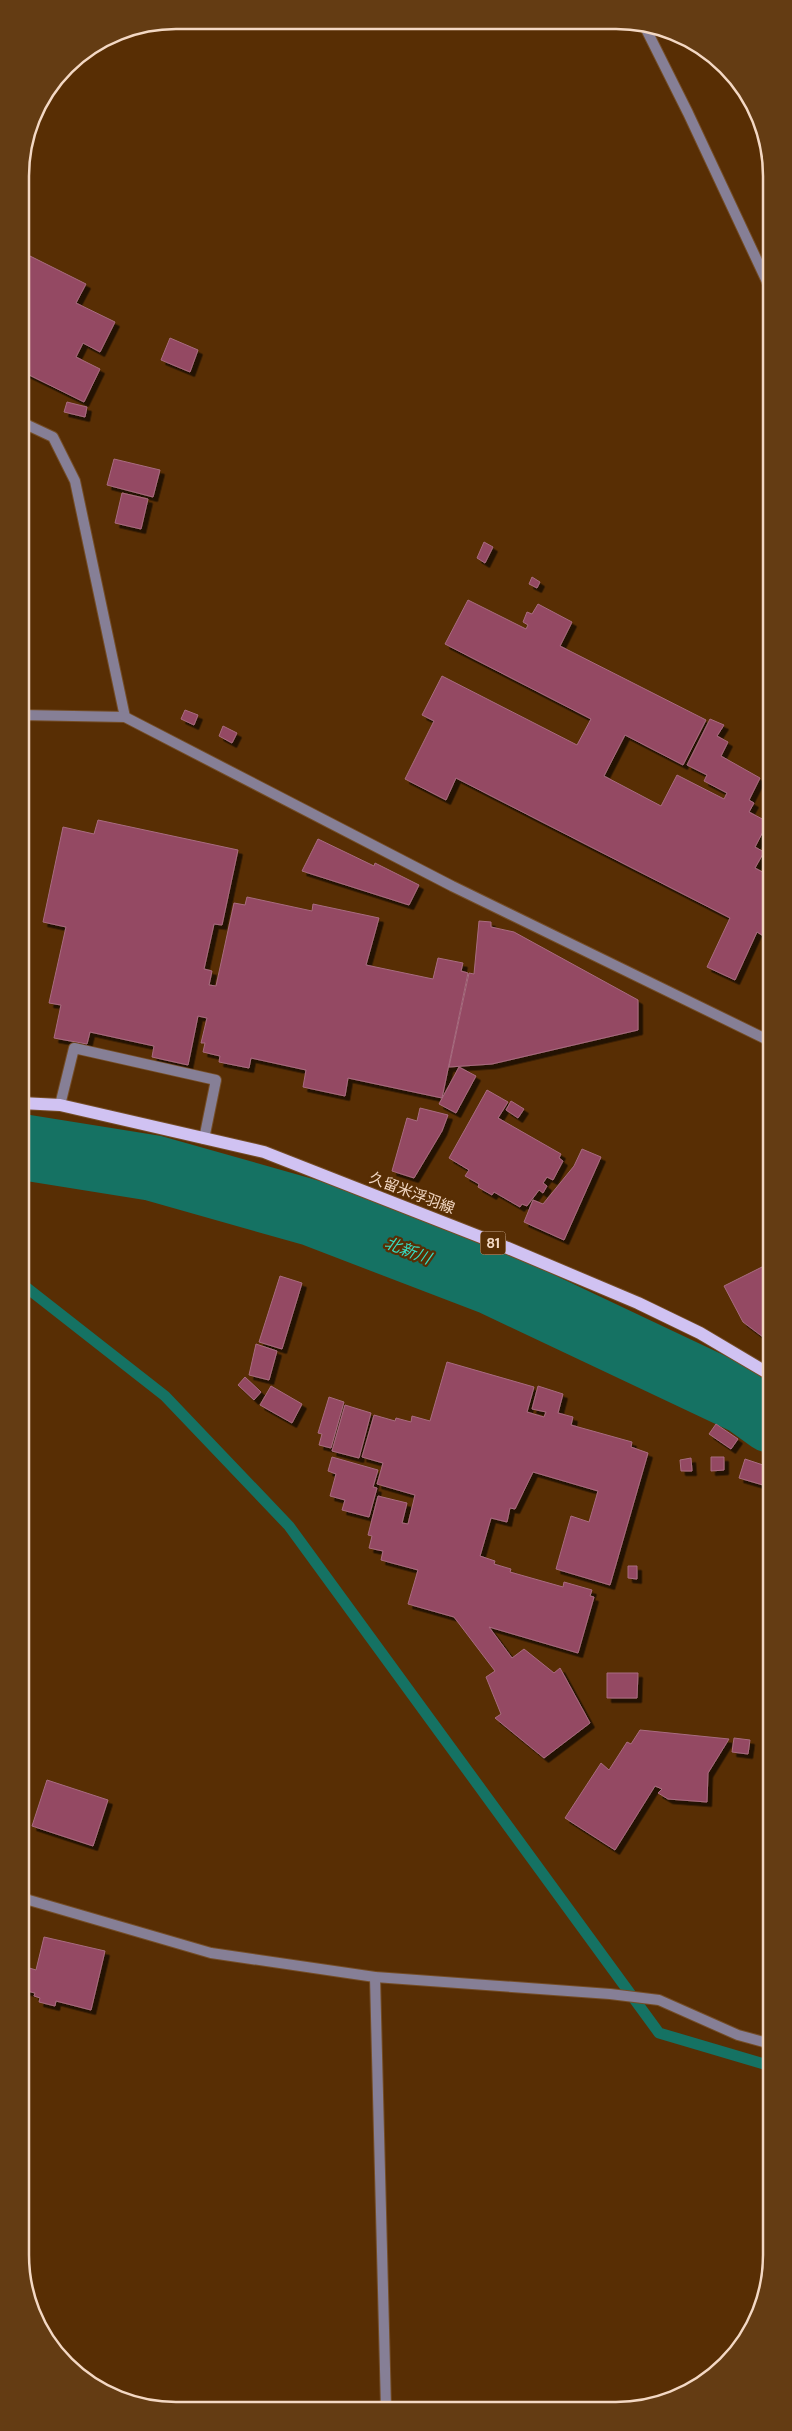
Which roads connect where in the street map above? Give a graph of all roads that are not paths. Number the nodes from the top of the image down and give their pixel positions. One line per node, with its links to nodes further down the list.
1 (648, 33): 2 (street)
2 (763, 273)
3 (29, 426): 5 (street)
4 (29, 716): 5 (street)
5 (125, 717): 6 (street)
6 (763, 1038)
7 (29, 1104): 8 (main road, 久留米浮羽線 / 81)
8 (60, 1106): 9 (main road, 久留米浮羽線 / 81); 9 (street)
9 (204, 1139): 10 (main road, 久留米浮羽線 / 81)
10 (763, 1370)
11 (29, 1900): 12 (street)
12 (375, 1977): 13 (street); 14 (street)
13 (763, 2042)
14 (386, 2402)

